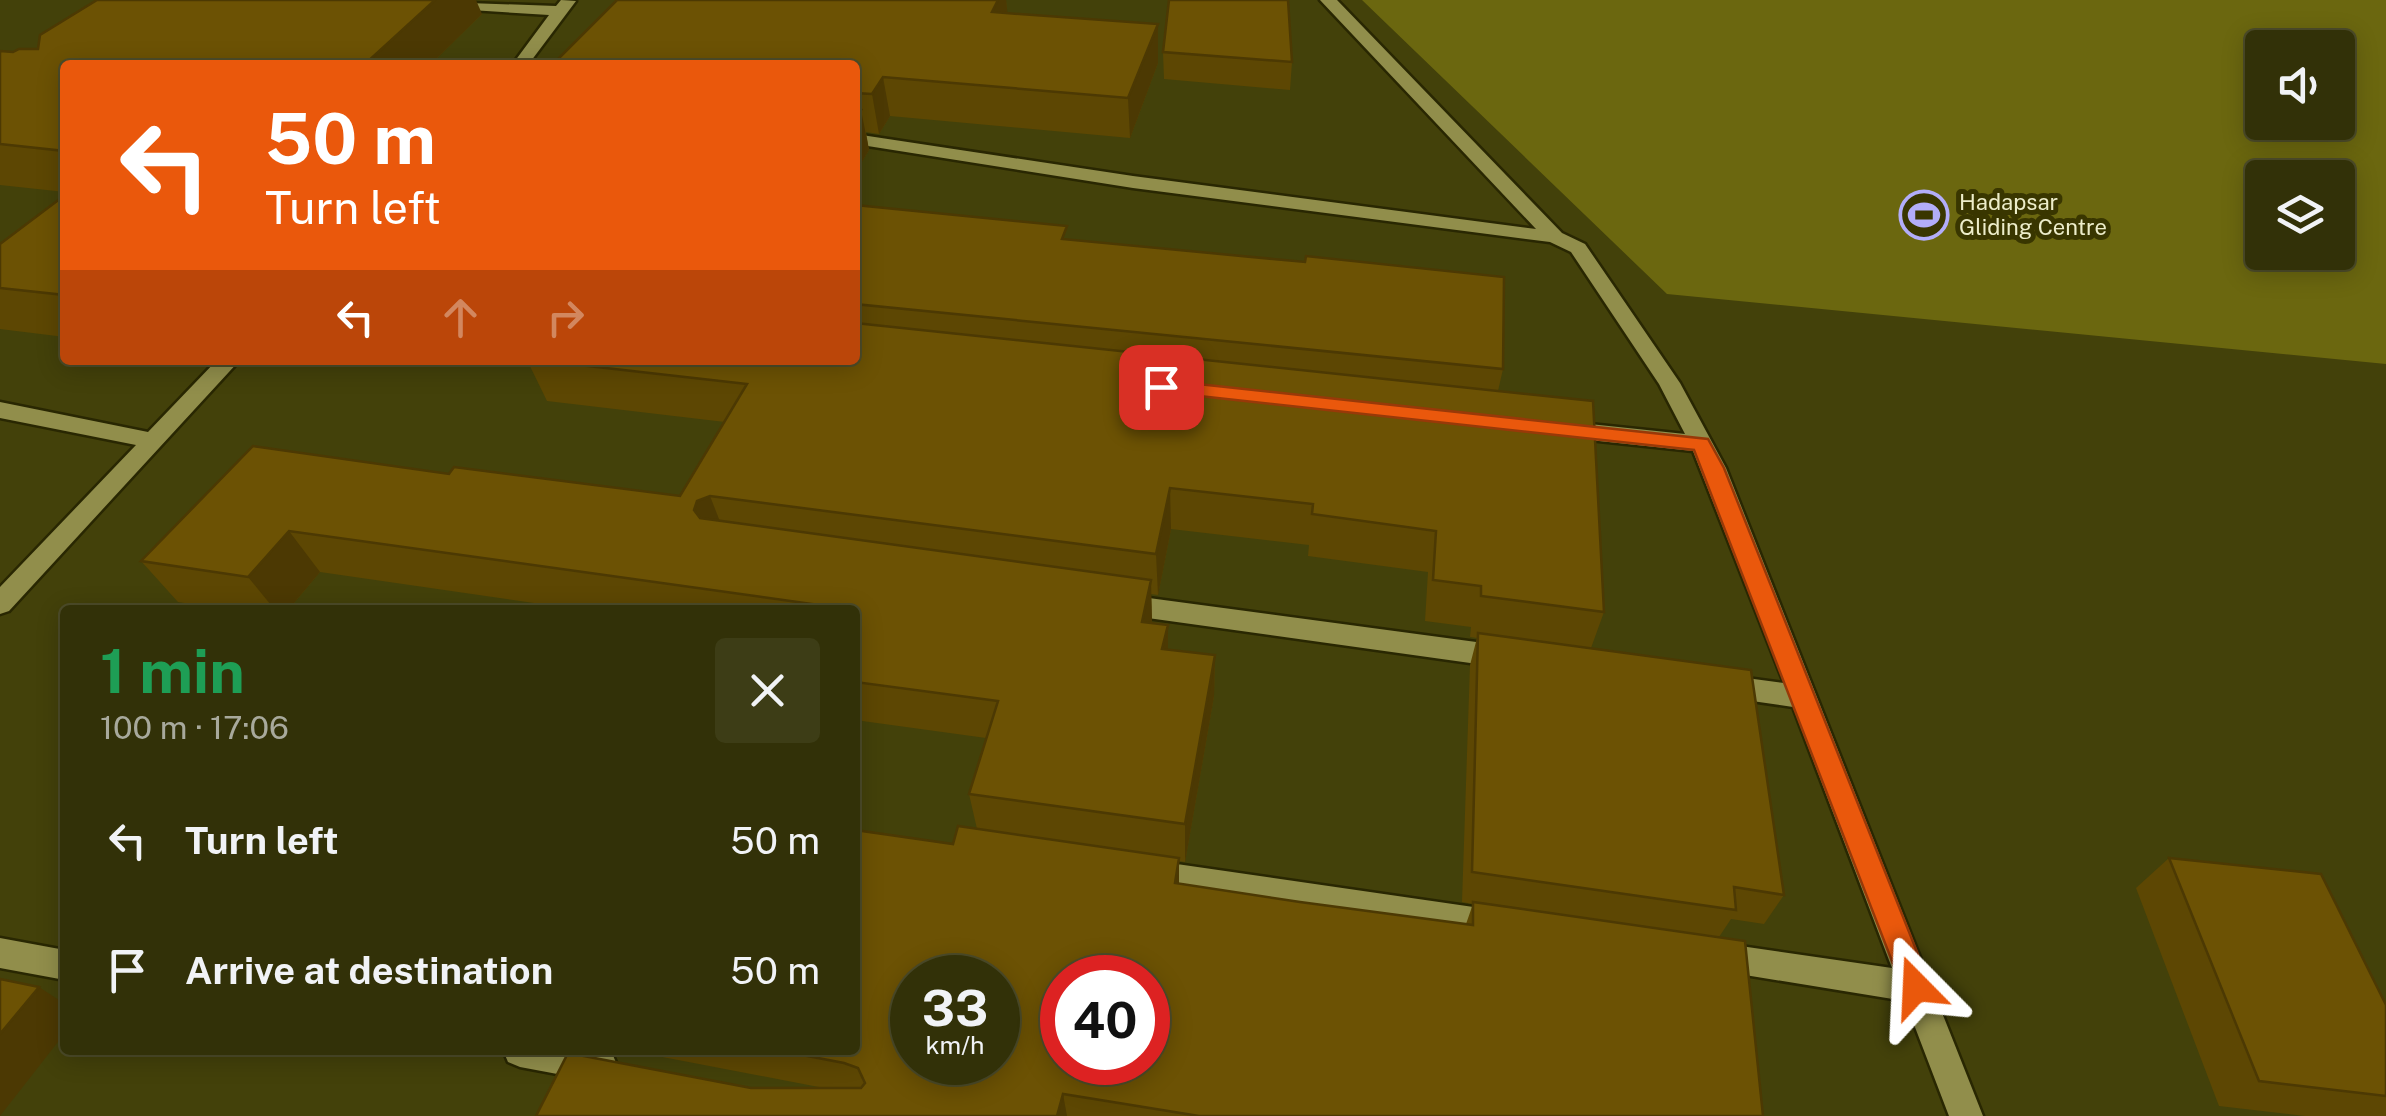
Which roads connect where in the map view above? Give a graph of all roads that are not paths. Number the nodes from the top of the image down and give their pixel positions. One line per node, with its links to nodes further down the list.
1 (392, 0): 3 (street)
2 (1328, 0): 6 (street)
3 (564, 6): 4 (street)
4 (524, 60)
5 (860, 139): 6 (street)
6 (1567, 242): 11 (street)
7 (224, 365): 10 (street)
8 (0, 410): 10 (street)
9 (1545, 427): 11 (street)
10 (151, 440): 13 (street)
11 (1701, 444): 16 (street)
12 (1098, 601): 14 (street)
13 (0, 604)
14 (1529, 660)
15 (1705, 684): 16 (street)
16 (1803, 697): 22 (street)
17 (1110, 869): 18 (street)
18 (1523, 930)
19 (0, 953): 21 (street)
20 (1680, 953): 22 (street)
21 (60, 964)
22 (1916, 987): 25 (street)
23 (548, 1055): 24 (street)
24 (630, 1070)
25 (1966, 1116)

